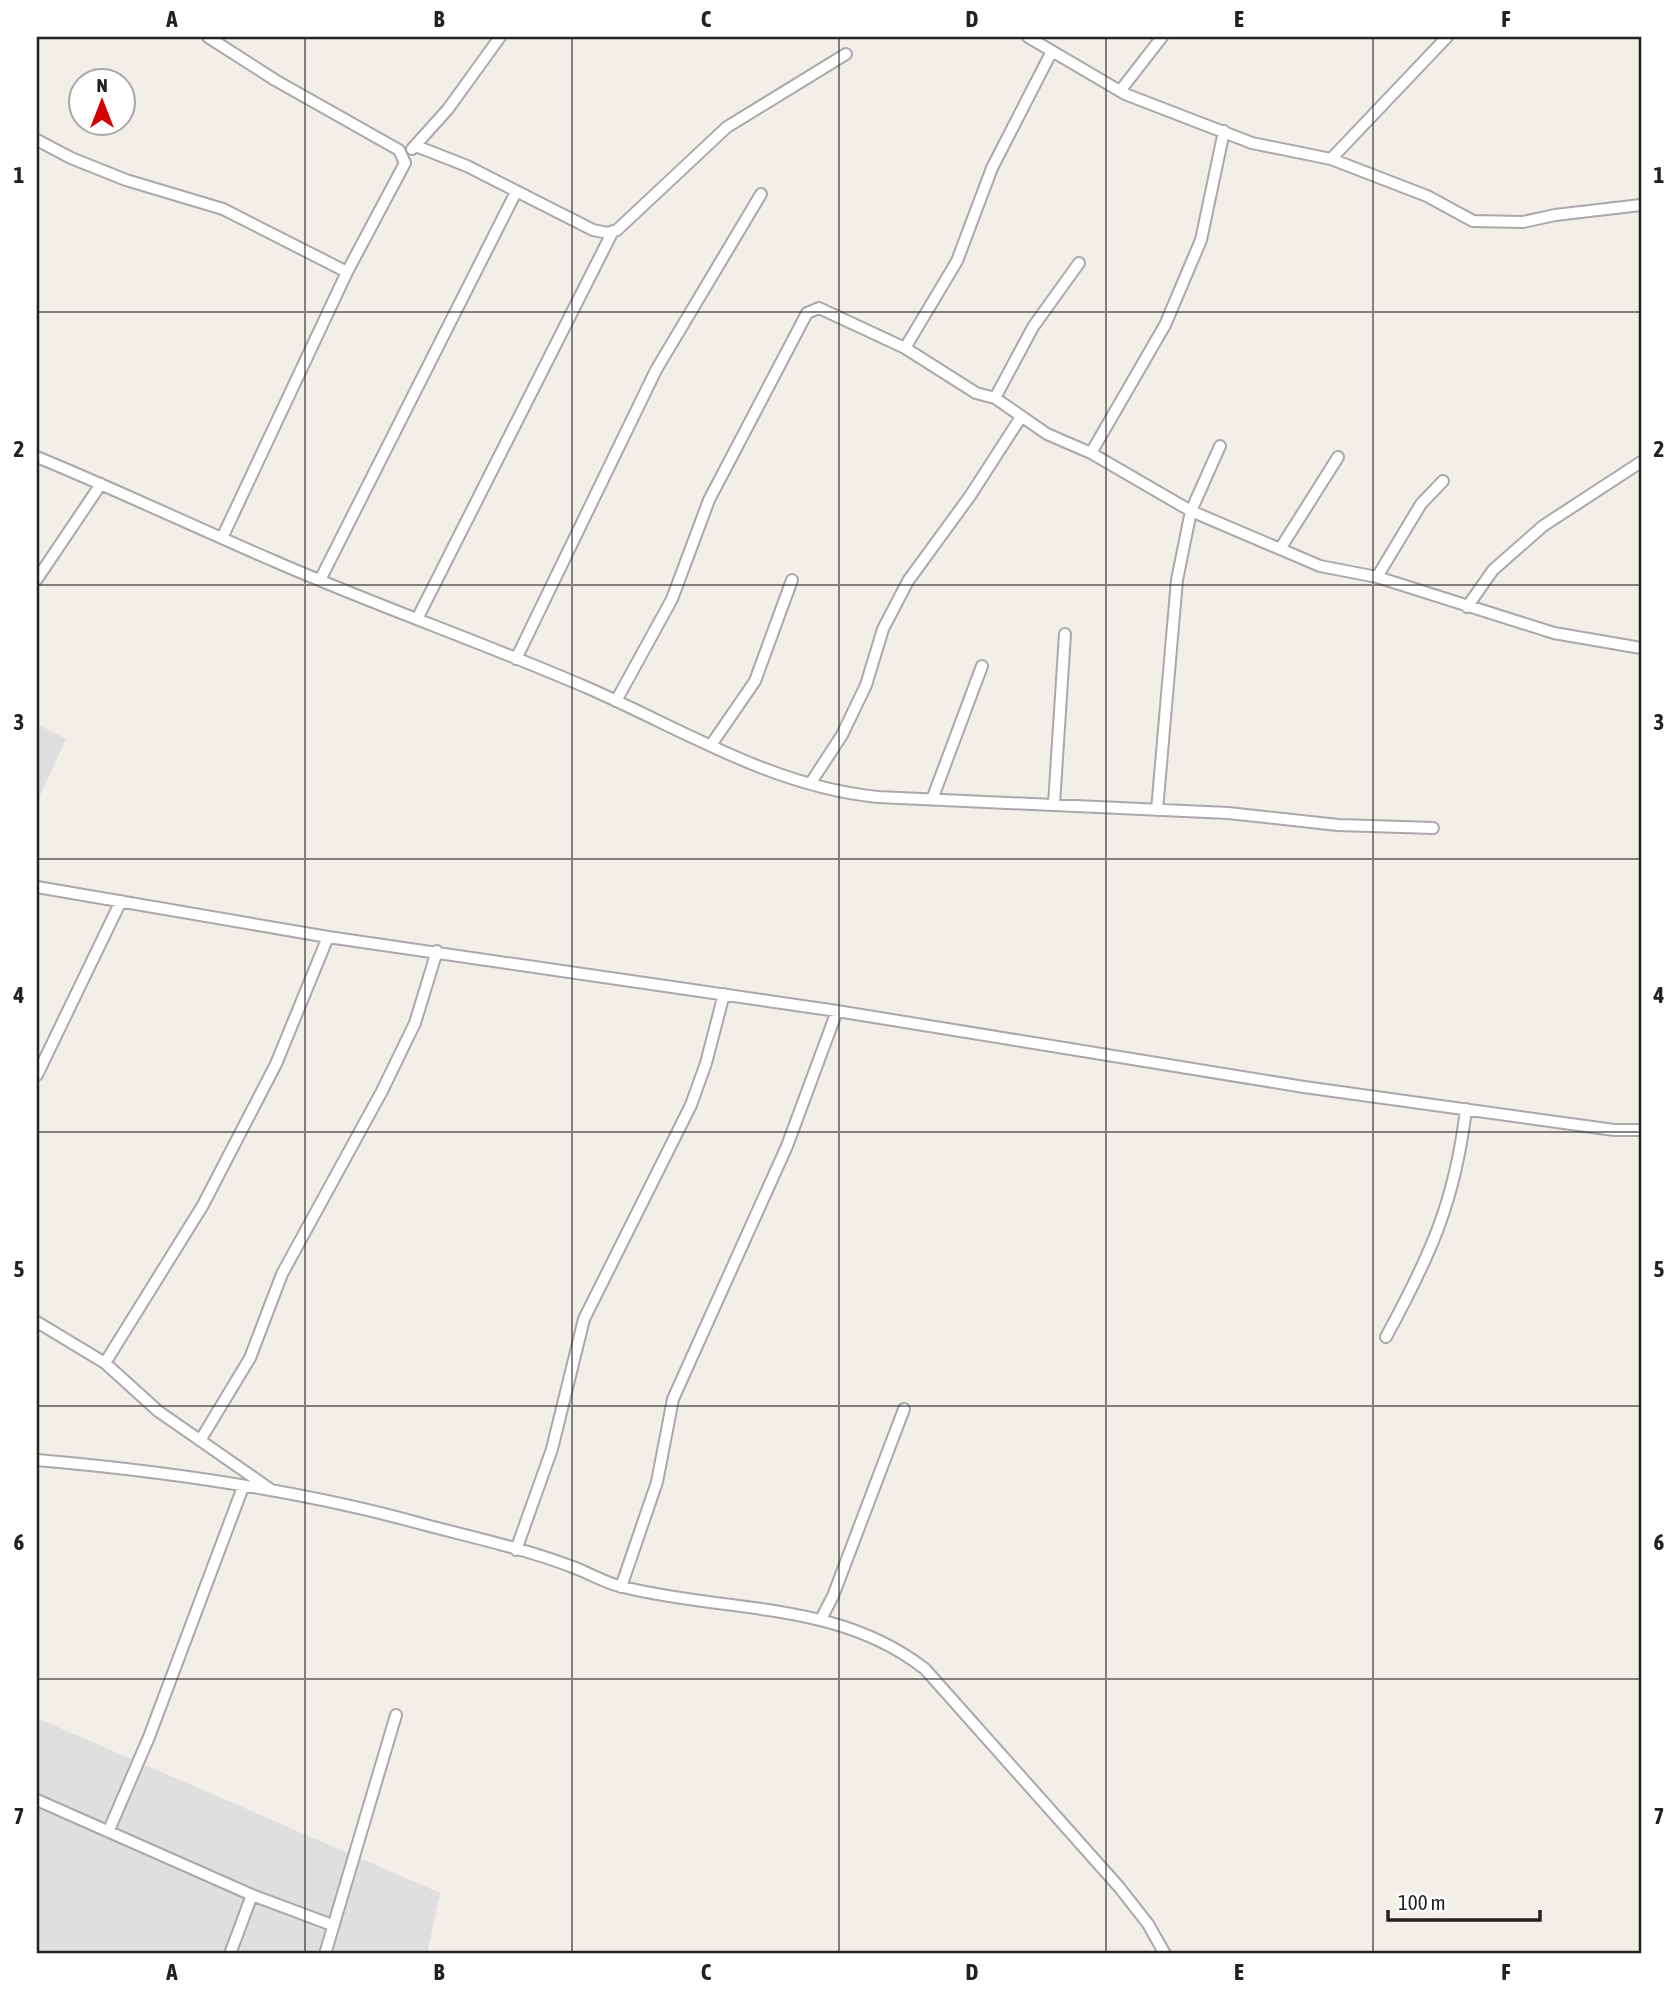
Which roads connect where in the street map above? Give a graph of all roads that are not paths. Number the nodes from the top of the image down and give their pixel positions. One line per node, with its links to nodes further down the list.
1 (208, 37): 12 (street)
2 (500, 37): 11 (street)
3 (1162, 37): 8 (street)
4 (1447, 37): 13 (street)
5 (1035, 38): 6 (street)
6 (1052, 51): 8 (street); 20 (street)
7 (846, 54): 17 (street)
8 (1120, 91): 9 (street)
9 (1224, 131): 13 (street); 24 (street)
10 (37, 140): 19 (street)
11 (416, 146): 12 (street); 14 (street)
12 (404, 156): 19 (street)
13 (1331, 159): 16 (street)
14 (516, 192): 17 (street); 35 (street)
15 (761, 194): 41 (street)
16 (1641, 205)
17 (613, 232): 38 (street)
18 (1079, 263): 21 (street)
19 (347, 272): 31 (street)
20 (905, 348): 21 (street); 43 (street)
21 (995, 398): 22 (street)
22 (1021, 416): 24 (street); 45 (street)
23 (1220, 446): 30 (street)
24 (1091, 453): 30 (street)
25 (37, 457): 29 (street)
26 (1338, 457): 32 (street)
27 (1641, 462): 37 (street)
28 (1443, 481): 33 (street)
29 (101, 484): 31 (street); 34 (street)
30 (1191, 511): 32 (street); 48 (street)
31 (222, 538): 35 (street)
32 (1280, 549): 33 (street)
33 (1377, 577): 37 (street)
34 (37, 579)
35 (320, 580): 38 (street)
36 (792, 580): 44 (street)
37 (1467, 607): 40 (street)
38 (416, 619): 41 (street)
39 (1065, 634): 47 (street)
40 (1641, 648)
41 (516, 659): 43 (street)
42 (982, 666): 46 (street)
43 (616, 701): 44 (street)
44 (711, 745): 45 (street)
45 (810, 784): 46 (street)
46 (933, 797): 47 (street)
47 (1054, 804): 48 (street)
48 (1157, 810): 49 (street)
49 (1433, 828)
50 (37, 887): 51 (street)
51 (121, 901): 52 (street); 56 (street)
52 (328, 937): 53 (street); 61 (street)
53 (437, 951): 54 (street); 63 (street)
54 (724, 994): 55 (street); 67 (street)
55 (837, 1011): 57 (street); 68 (street)
56 (37, 1075)
57 (1466, 1109): 58 (street); 60 (street)
58 (1641, 1130)
59 (37, 1322): 61 (street)
60 (1386, 1337)
61 (105, 1363): 63 (street)
62 (904, 1409): 69 (street)
63 (201, 1439): 66 (street)
64 (37, 1460): 65 (street)
65 (243, 1487): 66 (street); 72 (street)
66 (276, 1492): 67 (street)
67 (516, 1550): 68 (street)
68 (621, 1587): 69 (street)
69 (821, 1619): 77 (street)
70 (396, 1715): 74 (street)
71 (37, 1800): 72 (street)
72 (109, 1830): 73 (street)
73 (251, 1895): 74 (street); 75 (street)
74 (332, 1925): 76 (street)
75 (230, 1954)
76 (324, 1954)
77 (1165, 1954)

